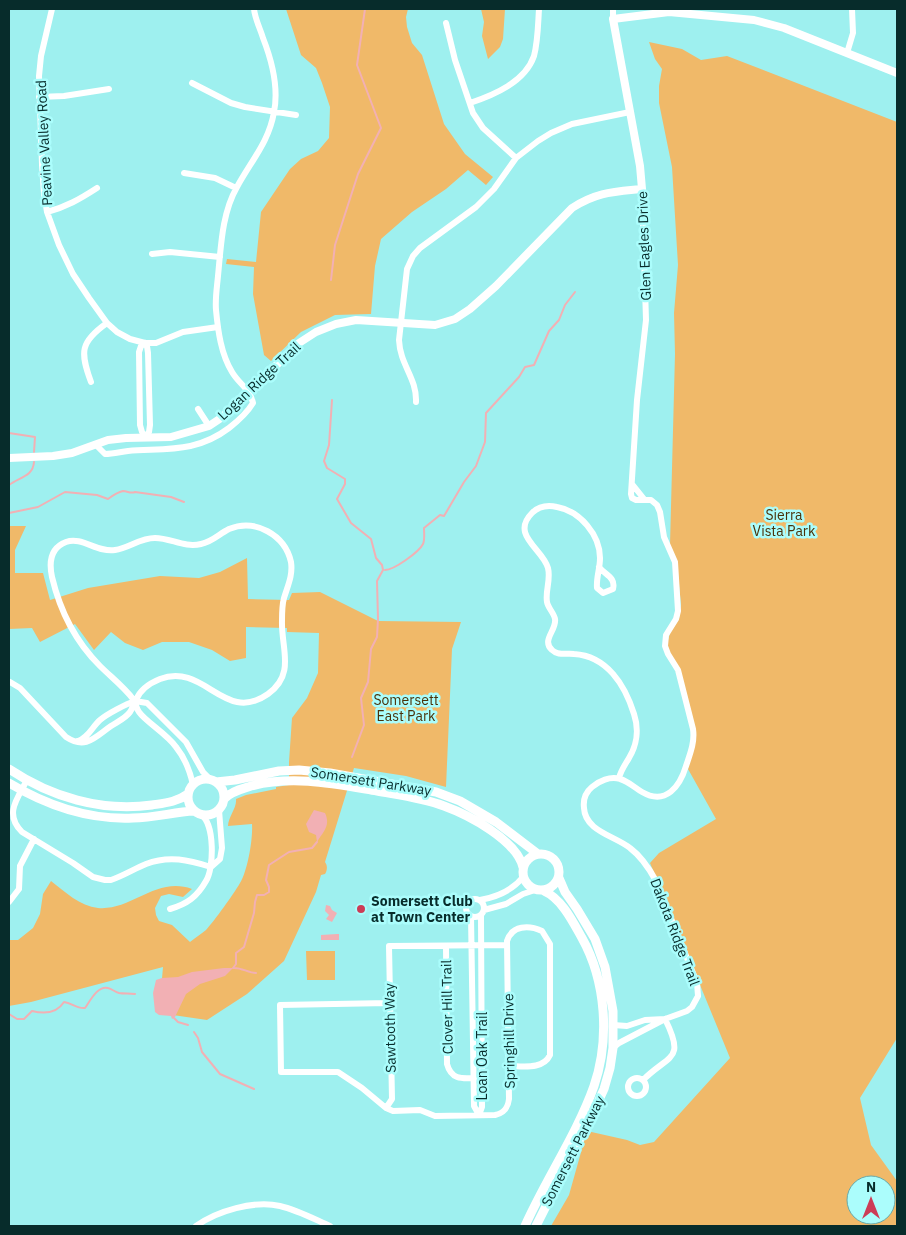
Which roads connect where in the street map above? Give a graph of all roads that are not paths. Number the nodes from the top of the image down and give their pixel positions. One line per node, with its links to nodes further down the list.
1 (52, 9): 12 (street, Peavine Valley Road)
2 (254, 9): 14 (street)
3 (539, 9): 13 (street)
4 (613, 9): 6 (street, Glen Eagles Drive)
5 (852, 9): 8 (street)
6 (613, 18): 8 (street); 15 (street, Glen Eagles Drive)
7 (446, 22): 13 (street)
8 (847, 53): 9 (street)
9 (897, 74)
10 (192, 83): 14 (street)
11 (109, 89): 12 (street)
12 (40, 97): 22 (street, Peavine Valley Road)
13 (470, 103): 17 (street)
14 (274, 112): 16 (street); 20 (street)
15 (630, 112): 17 (street); 21 (street, Glen Eagles Drive)
16 (296, 115)
17 (516, 158): 25 (street)
18 (184, 173): 20 (street)
19 (97, 188): 22 (street)
20 (236, 188): 24 (street)
21 (642, 189): 25 (street, Logan Ridge Trail); 42 (street, Glen Eagles Drive)
22 (47, 212): 26 (street, Peavine Valley Road)
23 (152, 254): 24 (street)
24 (220, 257): 27 (street)
25 (402, 322): 30 (street, Logan Ridge Trail); 31 (street)
26 (107, 323): 28 (street, Peavine Valley Road); 29 (street)
27 (218, 327): 28 (street); 30 (street)
28 (144, 343): 34 (street)
29 (91, 382)
30 (249, 392): 33 (street, Logan Ridge Trail); 35 (street)
31 (416, 402)
32 (198, 410): 33 (street)
33 (209, 426): 34 (street, Logan Ridge Trail)
34 (146, 438): 35 (street, Logan Ridge Trail)
35 (96, 445): 36 (street, Logan Ridge Trail)
36 (9, 458)
37 (599, 567): 42 (street)
38 (10, 682): 40 (street)
39 (135, 701): 39 (street); 40 (street); 40 (street); 44 (street); 46 (street)
40 (76, 742)
41 (9, 769): 43 (main road)
42 (619, 778): 68 (street, Dakota Ridge Trail)
43 (27, 780): 47 (street); 48 (main road)
44 (214, 781): 46 (main road); 49 (main road); 53 (main road, Somersett Parkway)
45 (9, 783): 47 (main road)
46 (193, 785): 48 (main road)
47 (22, 790): 51 (main road); 52 (street)
48 (188, 794): 51 (main road)
49 (224, 799): 50 (main road); 55 (main road, Somersett Parkway)
50 (219, 810): 51 (main road); 54 (street)
51 (198, 813): 54 (street)
52 (34, 839): 54 (street); 59 (street)
53 (538, 854): 55 (main road); 56 (main road)
54 (211, 867): 60 (street)
55 (523, 872): 57 (main road); 58 (street)
56 (559, 878): 57 (main road); 69 (main road, Somersett Parkway)
57 (540, 890): 61 (street); 78 (main road, Somersett Parkway)
58 (480, 900): 61 (street); 62 (street)
59 (9, 902)
60 (170, 909)
61 (482, 913): 62 (street); 65 (street, Loan Oak Trail)
62 (471, 916): 64 (street, Loan Oak Trail)
63 (507, 944): 65 (street); 71 (street, Springhill Drive); 71 (street)
64 (472, 945): 65 (street); 66 (street); 72 (street, Loan Oak Trail)
65 (481, 945): 75 (street, Loan Oak Trail)
66 (446, 946): 67 (street, Sawtooth Way); 72 (street, Clover Hill Trail)
67 (389, 1003): 74 (street, Sawtooth Way); 74 (street)
68 (665, 1019): 69 (street, Dakota Ridge Trail); 70 (street, Dakota Ridge Trail); 73 (street)
69 (613, 1025): 70 (main road, Somersett Parkway)
70 (613, 1048): 79 (main road, Somersett Parkway)
71 (510, 1066): 75 (street, Springhill Drive)
72 (474, 1078): 75 (street, Loan Oak Trail)
73 (643, 1080)
74 (386, 1108): 75 (street, Springhill Drive)
75 (479, 1115)
76 (196, 1226): 77 (street)
77 (330, 1226)
78 (525, 1226)
79 (536, 1226)

